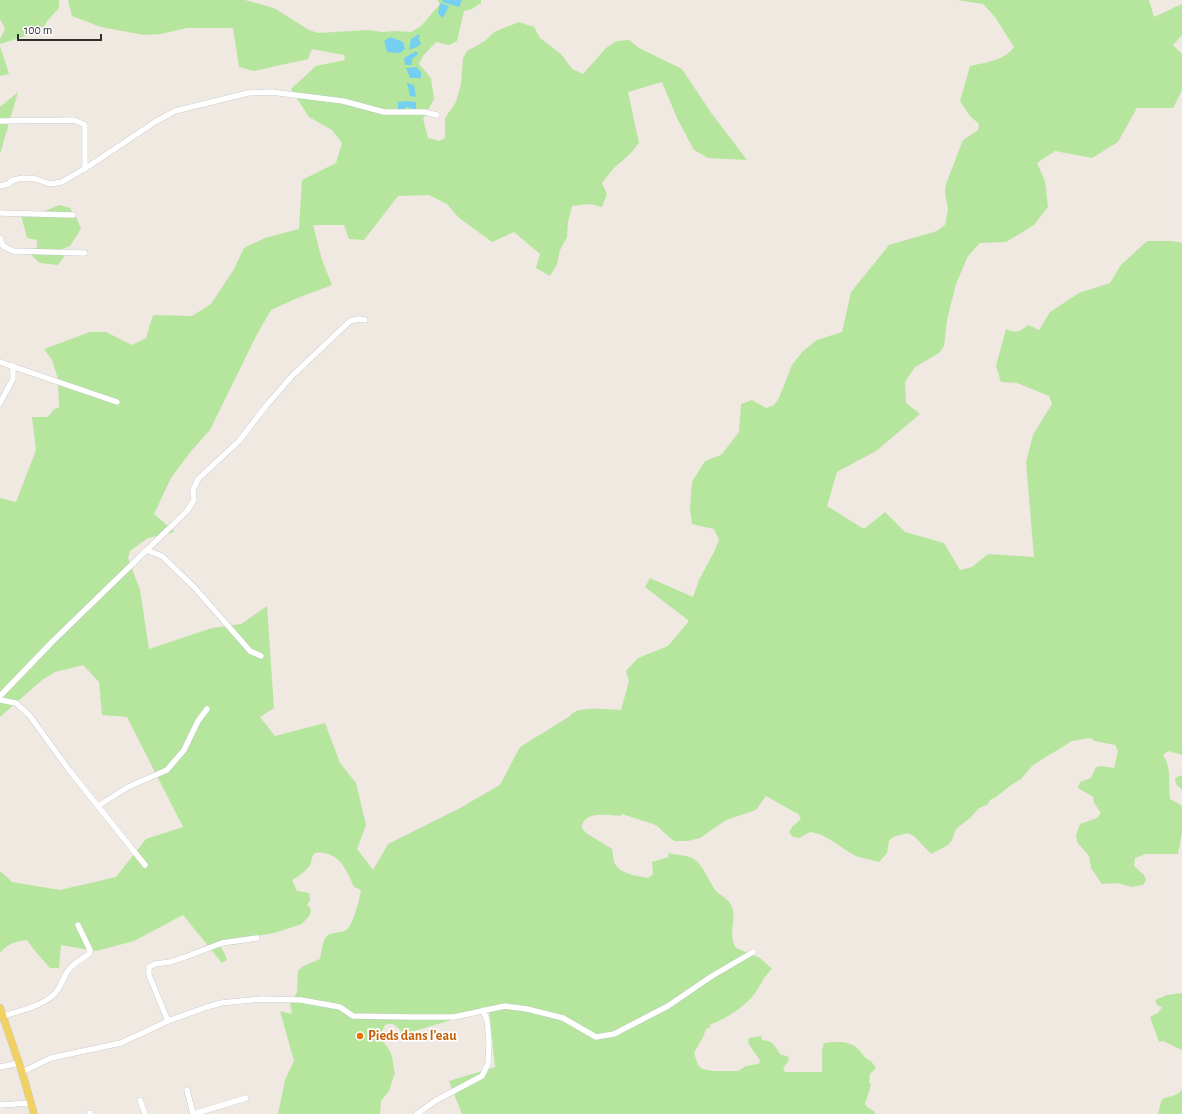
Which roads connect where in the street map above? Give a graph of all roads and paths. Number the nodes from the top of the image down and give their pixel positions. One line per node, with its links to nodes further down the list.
1 (437, 115): 3 (street)
2 (0, 122): 3 (street)
3 (85, 168): 4 (street)
4 (0, 186)
5 (0, 213): 6 (street)
6 (73, 215)
7 (0, 238): 8 (street)
8 (85, 253)
9 (365, 320): 14 (street)
10 (0, 362): 11 (street)
11 (13, 366): 12 (street); 13 (street)
12 (117, 402)
13 (0, 403)
14 (146, 550): 15 (street); 16 (street)
15 (261, 656)
16 (0, 696)
17 (0, 700): 19 (street)
18 (206, 709): 19 (street)
19 (98, 806): 20 (street)
20 (145, 865)
21 (78, 925): 26 (street)
22 (257, 938): 27 (street)
23 (753, 952): 25 (street)
24 (0, 1008): 26 (main road)
25 (483, 1010): 27 (street); 39 (street)
26 (3, 1016): 28 (main road)
27 (168, 1021): 30 (street)
28 (18, 1063): 29 (street); 30 (main road)
29 (0, 1067)
30 (22, 1072): 34 (main road)
31 (187, 1090): 38 (street)
32 (246, 1098): 38 (street)
33 (140, 1100): 37 (street)
34 (31, 1103): 35 (street); 36 (main road)
35 (0, 1105)
36 (34, 1114)
37 (145, 1114)
38 (194, 1114)
39 (417, 1114)

